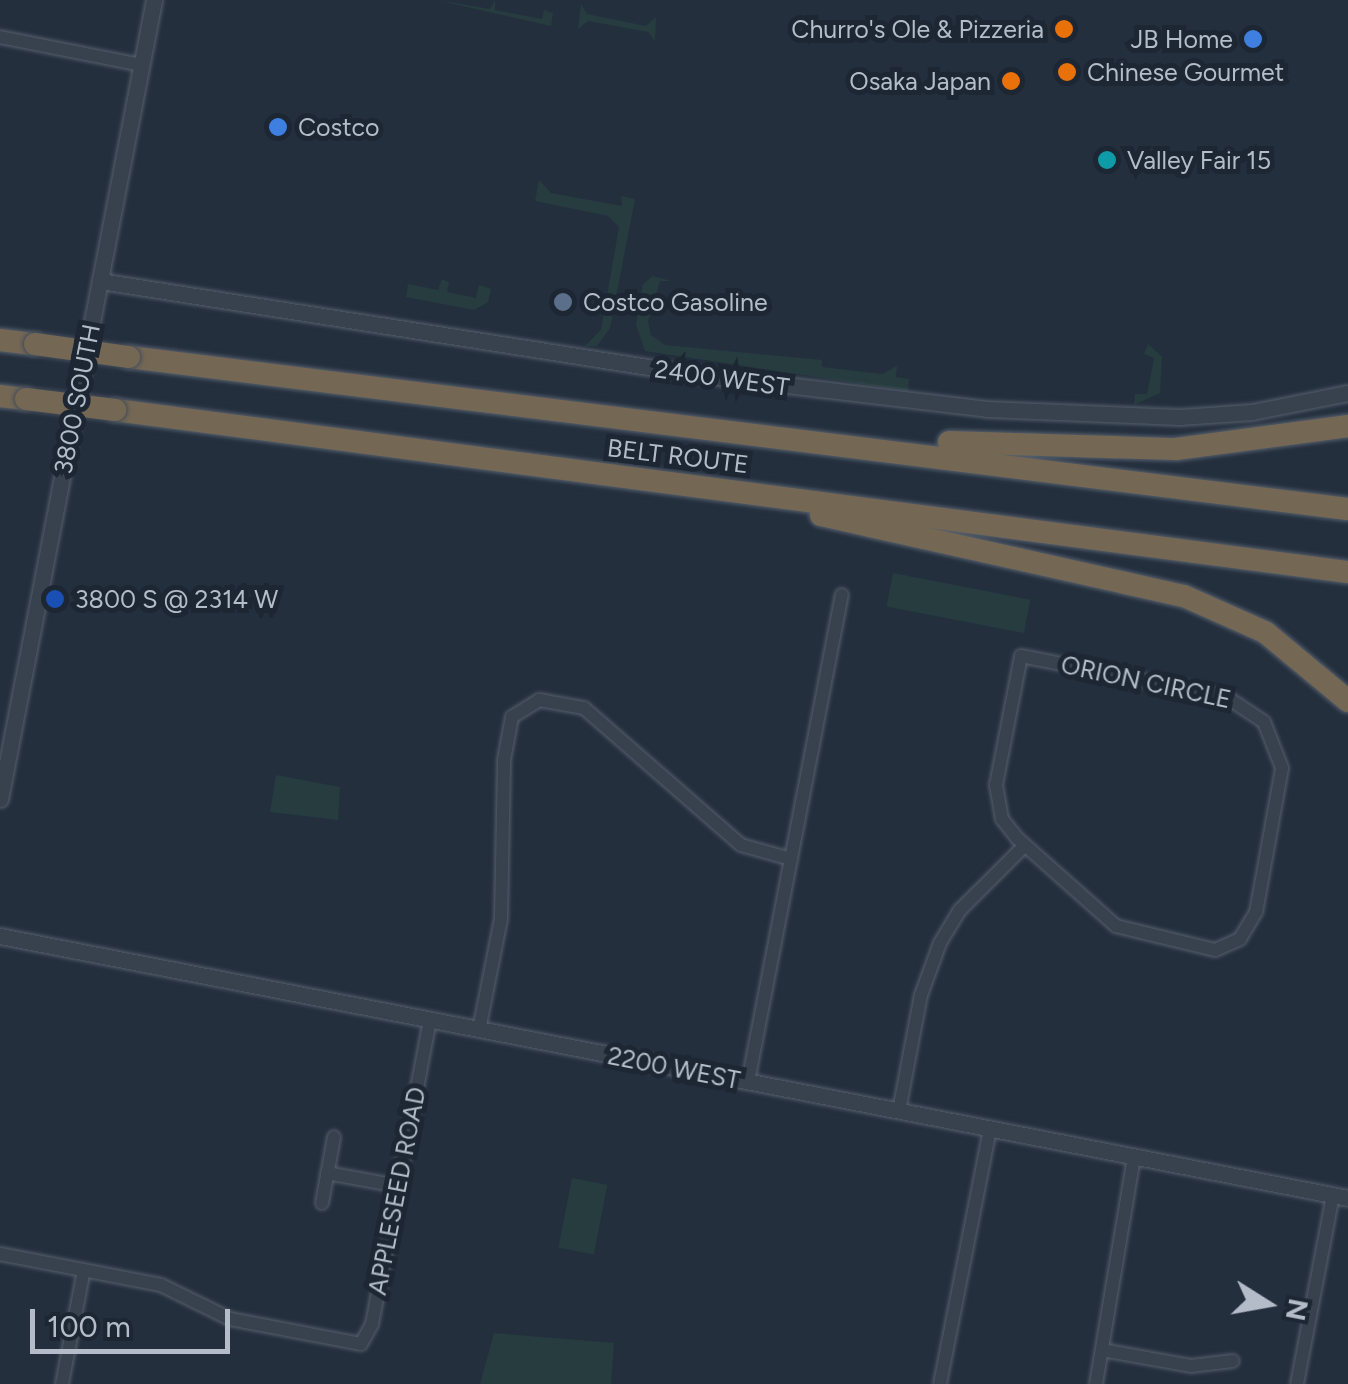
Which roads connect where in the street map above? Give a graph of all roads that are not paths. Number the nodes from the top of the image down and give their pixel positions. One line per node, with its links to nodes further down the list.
1 (154, 0): 3 (street, 3800 SOUTH)
2 (0, 37): 3 (street)
3 (142, 65): 4 (street, 3800 SOUTH)
4 (100, 281): 6 (street, 2400 WEST); 15 (street, 3800 SOUTH)
5 (0, 340): 8 (highway, BELT ROUTE, bridge)
6 (1348, 393)
7 (0, 396): 10 (highway, BELT ROUTE, bridge)
8 (658, 418): 9 (highway); 11 (highway, BELT ROUTE)
9 (1348, 426)
10 (681, 484): 12 (highway, BELT ROUTE); 14 (highway)
11 (1348, 508)
12 (1348, 572)
13 (842, 595): 17 (street)
14 (1348, 702)
15 (0, 799)
16 (1024, 846): 16 (street, ORION CIRCLE); 22 (street)
17 (791, 859): 20 (street); 21 (street)
18 (0, 936): 19 (street, 2200 WEST)
19 (430, 1021): 20 (street, 2200 WEST); 27 (street, APPLESEED ROAD)
20 (479, 1030): 21 (street, 2200 WEST)
21 (748, 1082): 22 (street, 2200 WEST)
22 (899, 1111): 23 (street, 2200 WEST)
23 (990, 1129): 25 (street, 2200 WEST); 35 (street)
24 (334, 1137): 26 (street)
25 (1134, 1157): 28 (street, 2200 WEST); 32 (street)
26 (328, 1173): 27 (street); 29 (street)
27 (398, 1186): 31 (street, APPLESEED ROAD)
28 (1341, 1197): 37 (street)
29 (322, 1202)
30 (0, 1254): 31 (street, APPLESEED ROAD)
31 (84, 1270): 34 (street)
32 (1102, 1350): 33 (street); 36 (street)
33 (1232, 1361)
34 (62, 1384)
35 (940, 1384)
36 (1096, 1384)
37 (1297, 1384)

